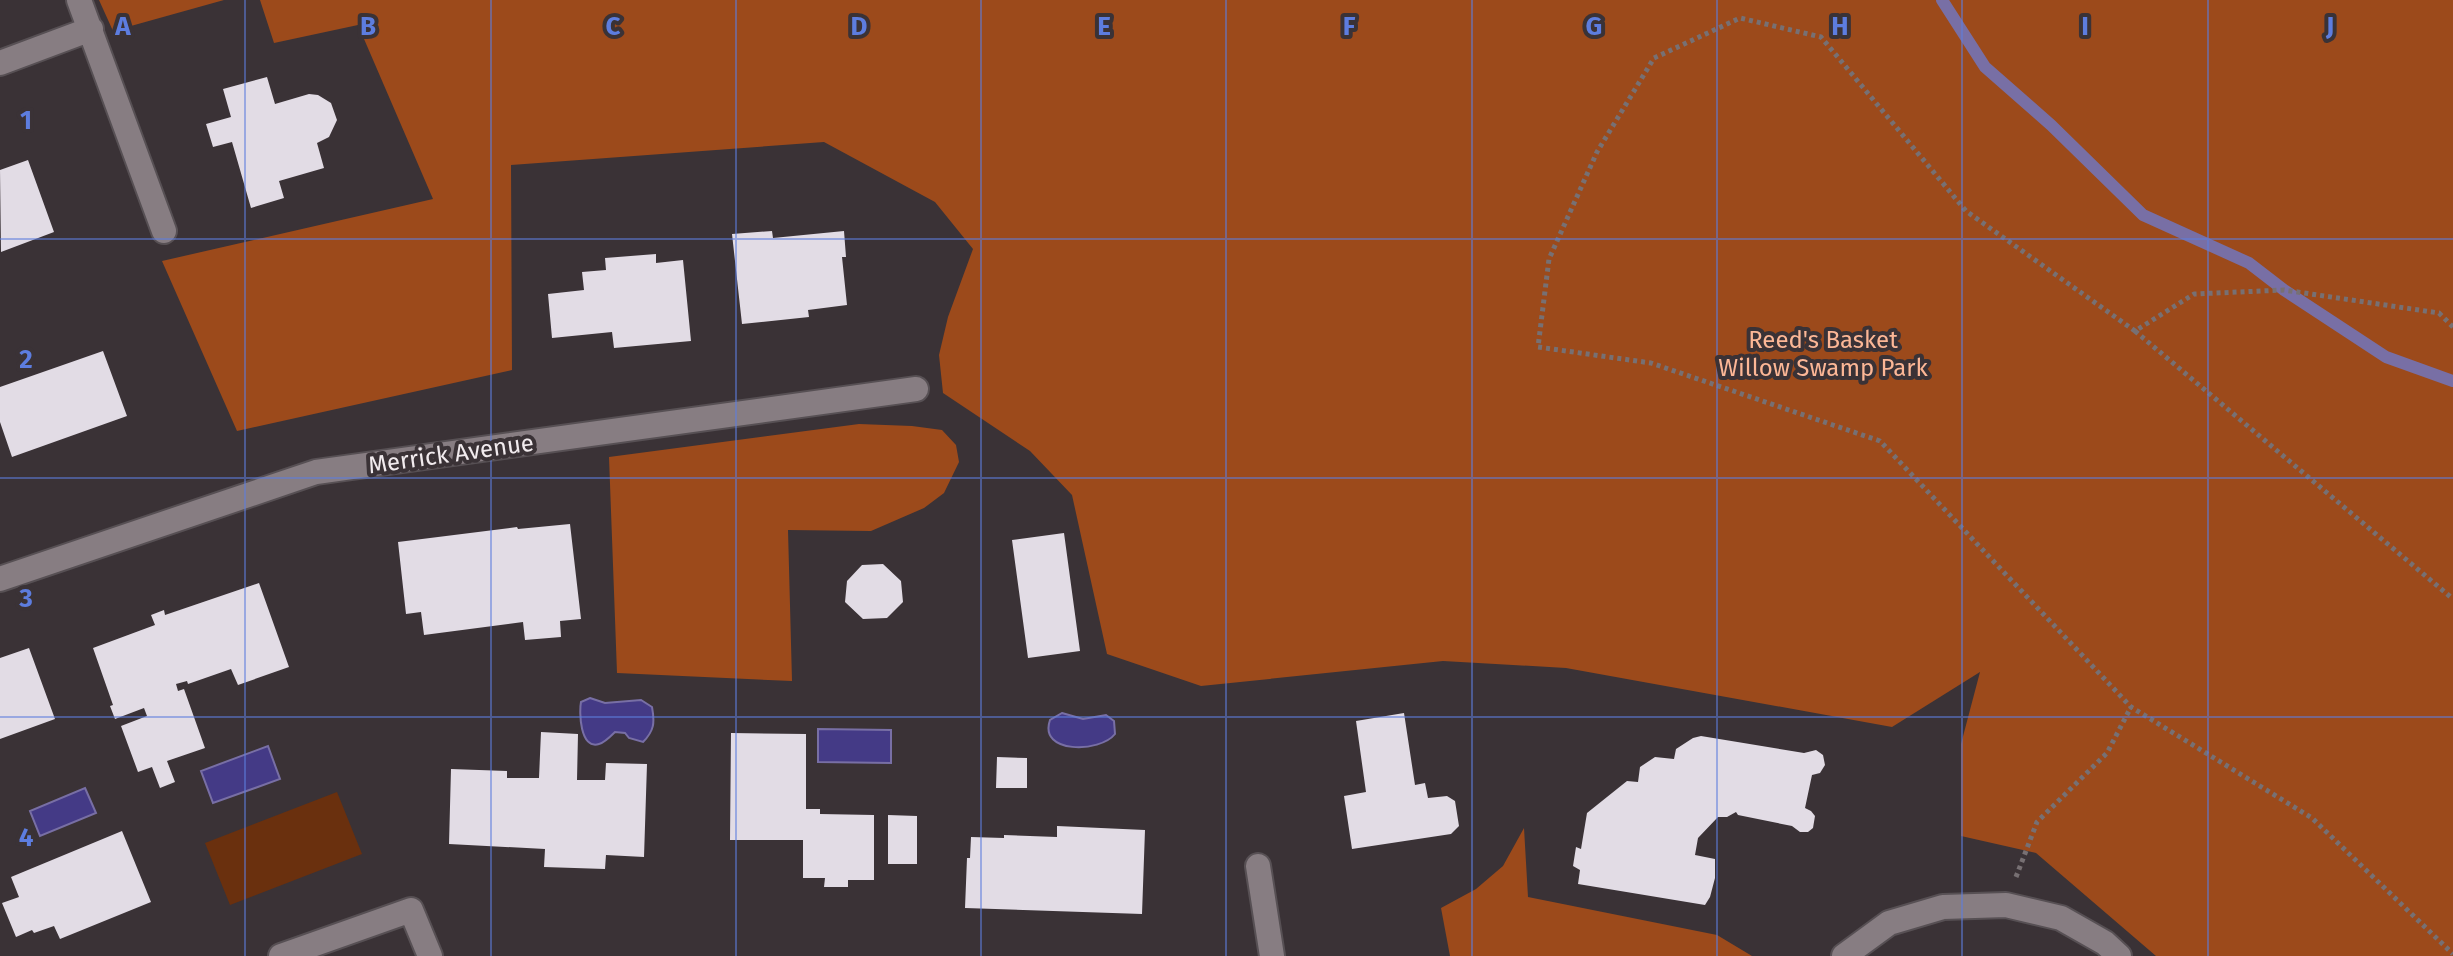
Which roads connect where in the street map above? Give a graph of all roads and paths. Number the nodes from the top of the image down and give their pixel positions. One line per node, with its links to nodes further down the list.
1 (79, 0): 2 (street)
2 (91, 29): 3 (street); 4 (street)
3 (0, 63)
4 (164, 231)
5 (2453, 327): 6 (path)
6 (2135, 331): 9 (path); 10 (path)
7 (916, 389): 8 (street, Merrick Avenue)
8 (0, 579)
9 (2453, 599)
10 (2131, 707): 12 (path); 13 (path)
11 (1258, 866): 16 (street)
12 (2006, 905): 17 (street); 18 (street)
13 (2453, 954)
14 (281, 956): 15 (street)
15 (430, 956)
16 (1272, 956)
17 (1844, 956)
18 (2119, 956)

